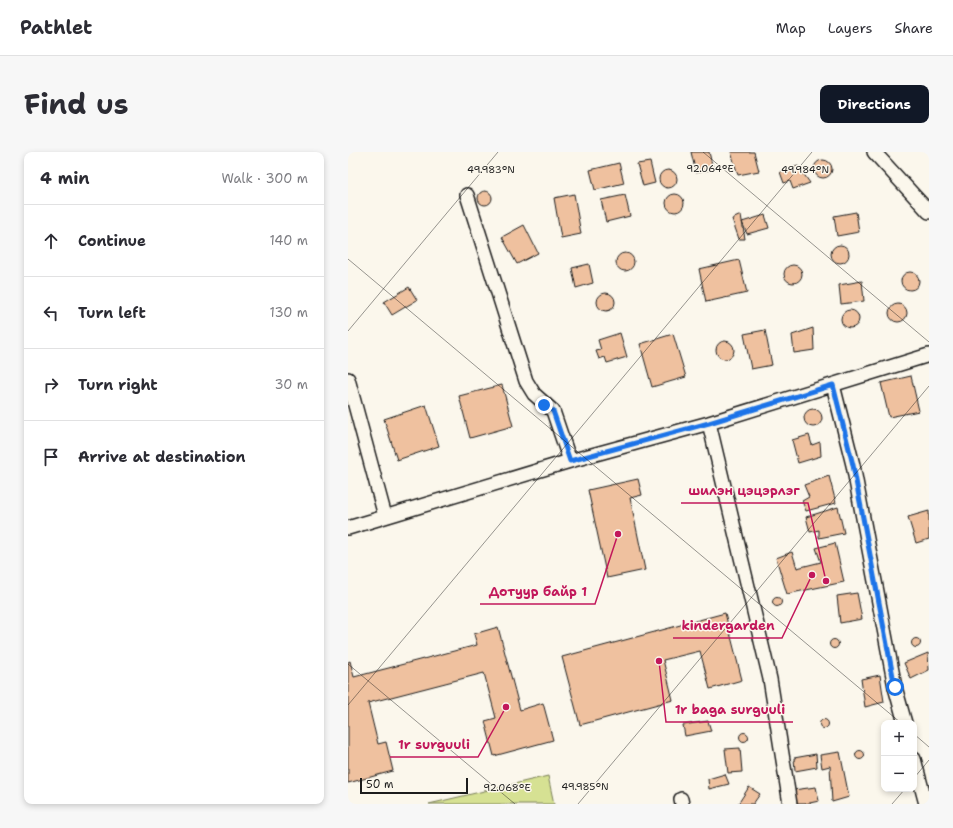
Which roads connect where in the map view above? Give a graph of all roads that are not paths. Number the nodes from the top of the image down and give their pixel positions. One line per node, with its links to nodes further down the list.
1 (874, 152): 3 (street)
2 (467, 195): 8 (street)
3 (929, 212)
4 (929, 355): 6 (street)
5 (348, 379): 9 (street)
6 (833, 385): 7 (street); 11 (street)
7 (709, 423): 8 (street); 13 (street)
8 (570, 461): 9 (street)
9 (385, 516): 10 (street)
10 (348, 528)
11 (903, 720)
12 (917, 770): 14 (street)
13 (790, 804)
14 (926, 804)

